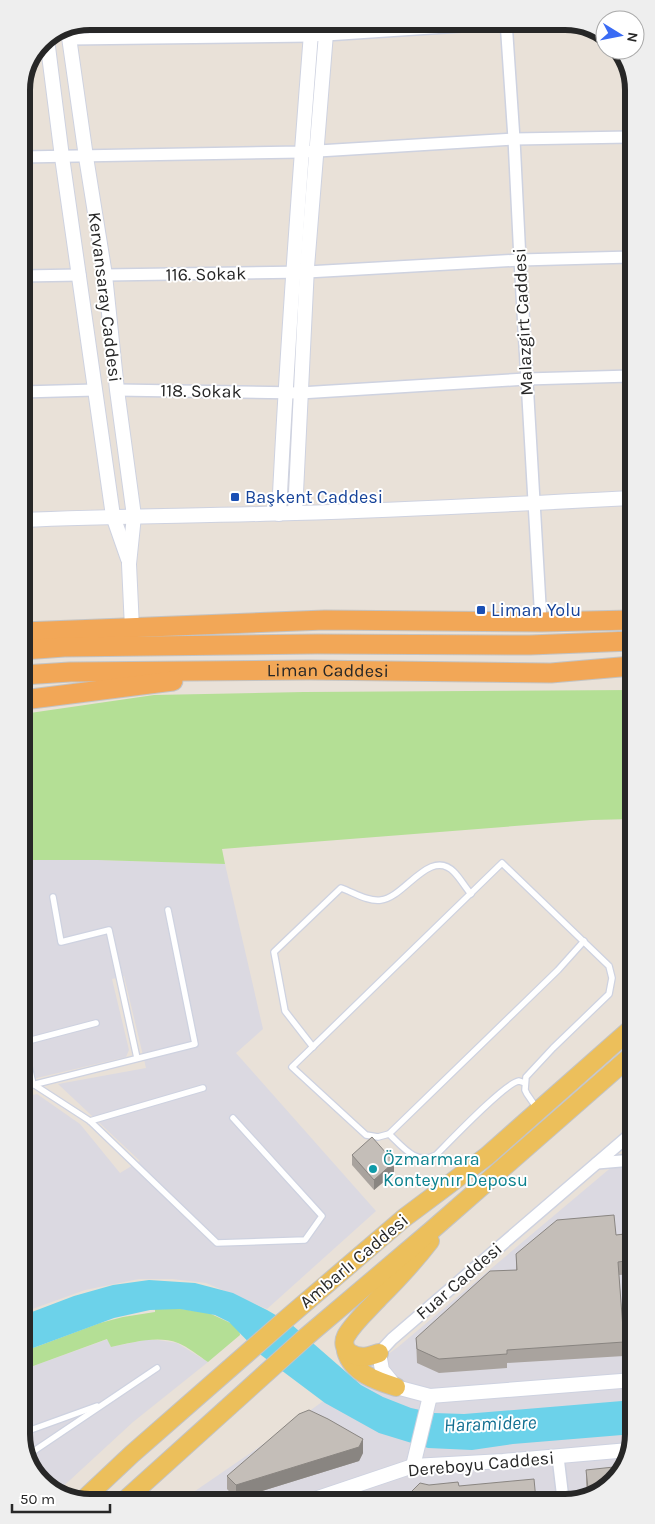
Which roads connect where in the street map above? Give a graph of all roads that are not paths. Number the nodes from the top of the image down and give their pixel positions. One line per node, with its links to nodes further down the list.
1 (311, 30): 7 (street)
2 (322, 30): 7 (street)
3 (326, 30): 12 (street)
4 (507, 30): 10 (street, Malazgirt Caddesi)
5 (68, 34): 15 (street, Kervansaray Caddesi)
6 (70, 34): 7 (street)
7 (311, 36): 11 (street)
8 (48, 47): 14 (street, Kervansaray Caddesi)
9 (625, 137): 10 (street)
10 (514, 139): 12 (street); 17 (street, Malazgirt Caddesi)
11 (302, 152): 12 (street); 15 (street); 19 (street)
12 (316, 152): 18 (street)
13 (30, 157): 14 (street)
14 (62, 157): 15 (street); 20 (street, Kervansaray Caddesi)
15 (86, 157): 21 (street, Kervansaray Caddesi)
16 (625, 257): 17 (street, 116. Sokak)
17 (520, 260): 18 (street, 116. Sokak); 24 (street, Malazgirt Caddesi)
18 (307, 272): 19 (street, 116. Sokak); 29 (street)
19 (292, 273): 21 (street, 116. Sokak); 28 (street)
20 (80, 275): 22 (street); 25 (street, Kervansaray Caddesi)
21 (105, 275): 26 (street, Kervansaray Caddesi)
22 (30, 276)
23 (625, 376): 24 (street, 118. Sokak)
24 (526, 379): 29 (street, 118. Sokak); 31 (street, Malazgirt Caddesi)
25 (95, 390): 27 (street); 34 (street, Kervansaray Caddesi)
26 (116, 390): 28 (street, 118. Sokak); 35 (street, Kervansaray Caddesi)
27 (30, 392)
28 (285, 392): 29 (street, 118. Sokak); 32 (street)
29 (300, 393): 33 (street)
30 (625, 498): 31 (street)
31 (534, 503): 33 (street); 39 (street, Malazgirt Caddesi)
32 (280, 514): 33 (street); 35 (street)
33 (295, 514)
34 (113, 516): 35 (street); 36 (street); 37 (street, Kervansaray Caddesi)
35 (134, 516): 37 (street, Kervansaray Caddesi)
36 (30, 520)
37 (130, 564): 40 (street, Kervansaray Caddesi)
38 (625, 620): 39 (highway)
39 (541, 622): 40 (highway)
40 (132, 628): 41 (highway)
41 (30, 632)
42 (625, 641): 43 (highway, Liman Caddesi)
43 (30, 649)
44 (625, 667): 46 (highway, Liman Caddesi)
45 (309, 670): 46 (highway, Liman Caddesi); 48 (highway, Liman Caddesi); 49 (highway)
46 (551, 673): 47 (highway)
47 (625, 674)
48 (30, 675)
49 (30, 699)
50 (471, 894): 53 (lane); 57 (lane); 57 (lane)
51 (53, 897): 58 (lane)
52 (168, 910): 58 (lane)
53 (584, 941): 61 (lane); 68 (lane)
54 (96, 1023): 56 (lane)
55 (625, 1034): 65 (main road, Ambarlı Caddesi)
56 (30, 1042)
57 (313, 1047): 68 (lane)
58 (137, 1058): 62 (lane)
59 (625, 1061): 72 (main road, Ambarlı Caddesi)
60 (30, 1071): 62 (lane)
61 (525, 1083): 65 (lane); 68 (lane)
62 (33, 1084): 63 (lane); 67 (lane)
63 (30, 1085)
64 (203, 1088): 67 (lane)
65 (538, 1110): 83 (main road, Ambarlı Caddesi)
66 (233, 1118): 67 (lane)
67 (90, 1122)
68 (389, 1134)
69 (625, 1139): 71 (street, Fuar Caddesi)
70 (625, 1161): 71 (street)
71 (597, 1163): 74 (street, Fuar Caddesi)
72 (449, 1215): 73 (main road); 88 (main road, Ambarlı Caddesi)
73 (346, 1350): 74 (main road); 77 (main road)
74 (379, 1353): 77 (street)
75 (157, 1368): 79 (lane)
76 (625, 1381): 78 (street)
77 (396, 1387): 78 (street)
78 (429, 1401): 85 (street)
79 (106, 1402): 80 (lane); 82 (lane)
80 (30, 1430)
81 (623, 1451): 84 (street, Dereboyu Caddesi)
82 (33, 1452)
83 (132, 1454): 86 (main road); 87 (main road, Ambarlı Caddesi)
84 (558, 1457): 85 (street, Dereboyu Caddesi); 90 (street)
85 (413, 1466): 89 (street, Dereboyu Caddesi)
86 (76, 1493)
87 (89, 1494)
88 (133, 1494)
89 (329, 1494)
90 (562, 1494)

